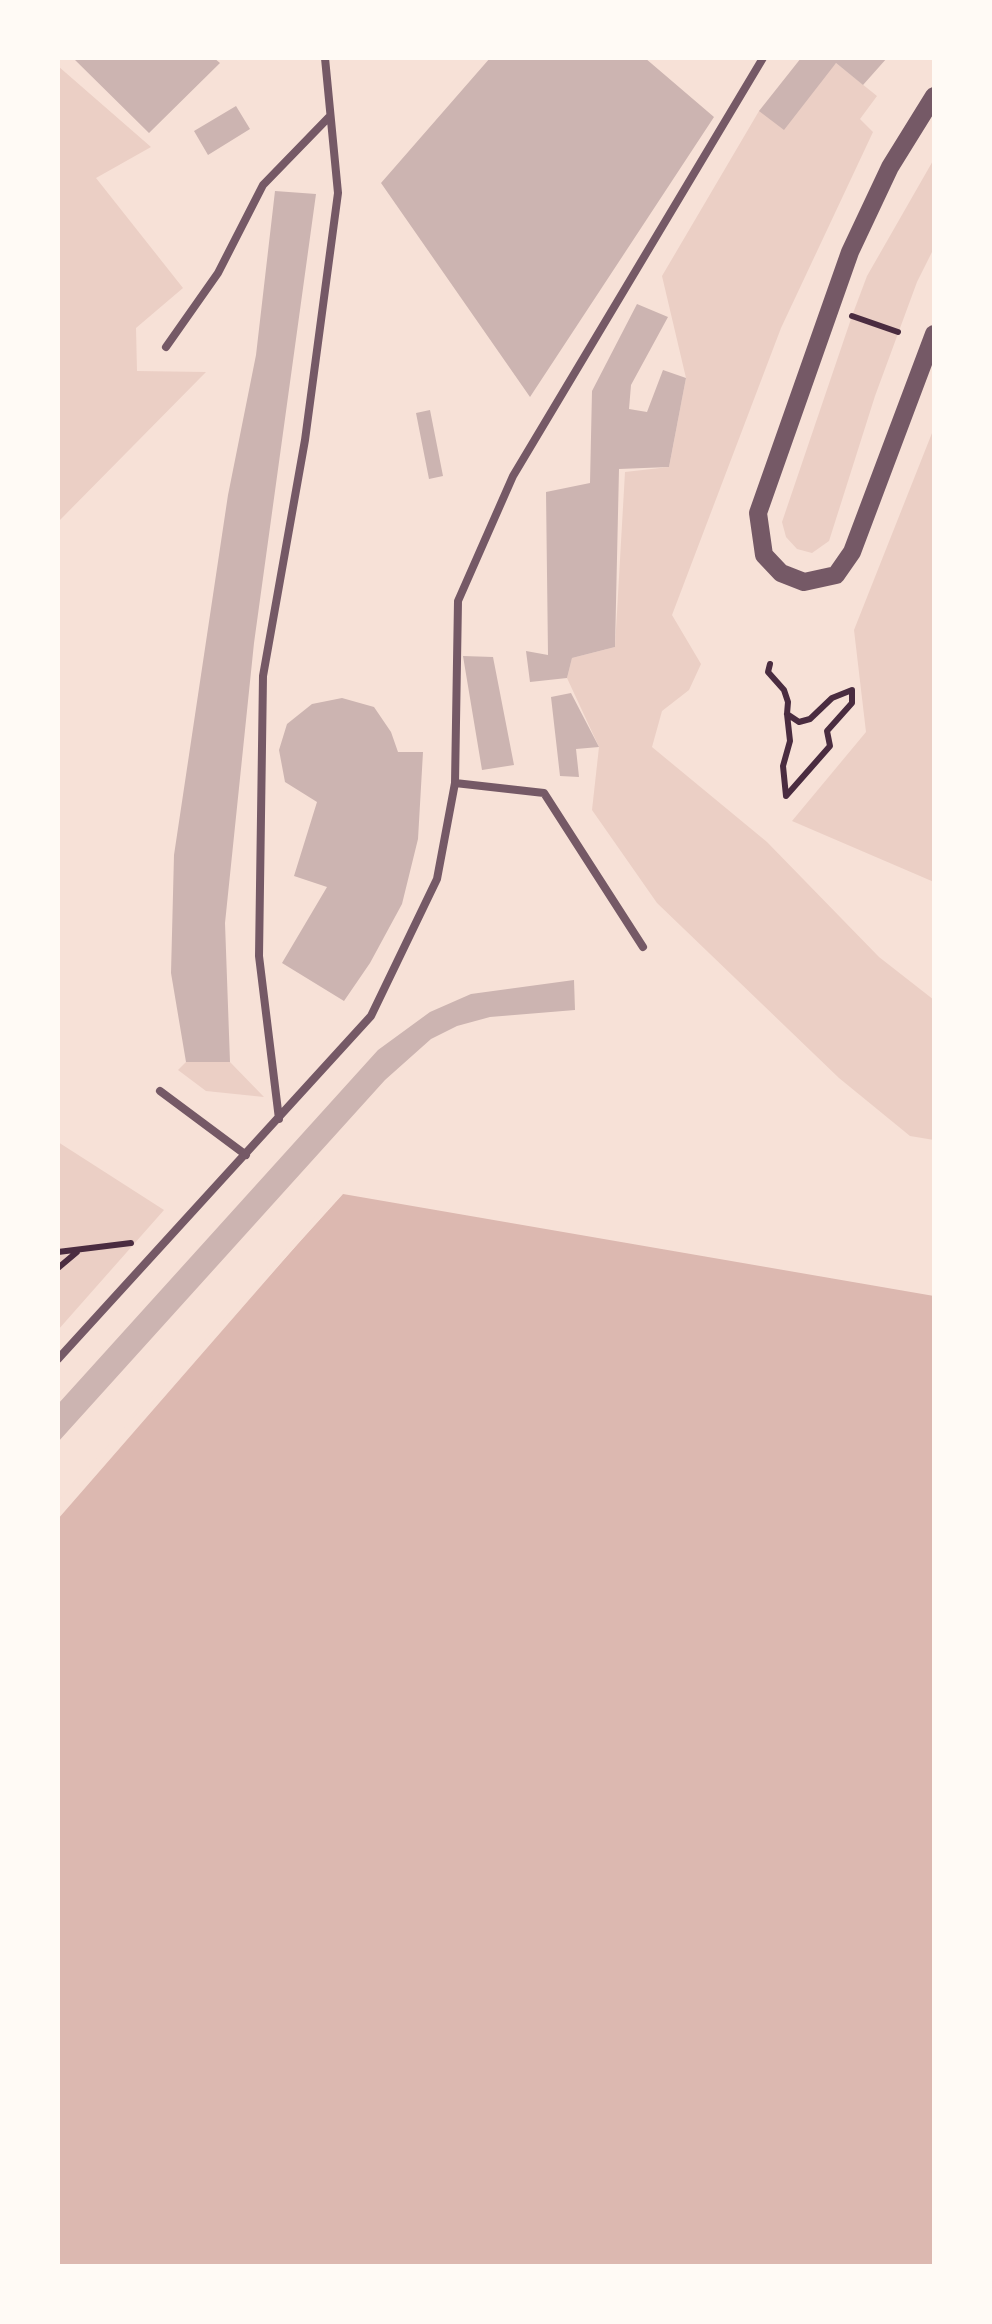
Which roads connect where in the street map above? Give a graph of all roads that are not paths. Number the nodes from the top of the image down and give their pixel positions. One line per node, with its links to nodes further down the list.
1 (325, 58): 4 (lane)
2 (762, 58): 7 (lane)
3 (934, 96): 5 (street)
4 (330, 116): 6 (lane); 10 (lane)
5 (934, 334)
6 (166, 347)
7 (455, 783): 8 (lane); 10 (lane)
8 (644, 947)
9 (160, 1091): 11 (lane)
10 (278, 1119): 11 (lane)
11 (246, 1155): 12 (lane)
12 (58, 1358)

